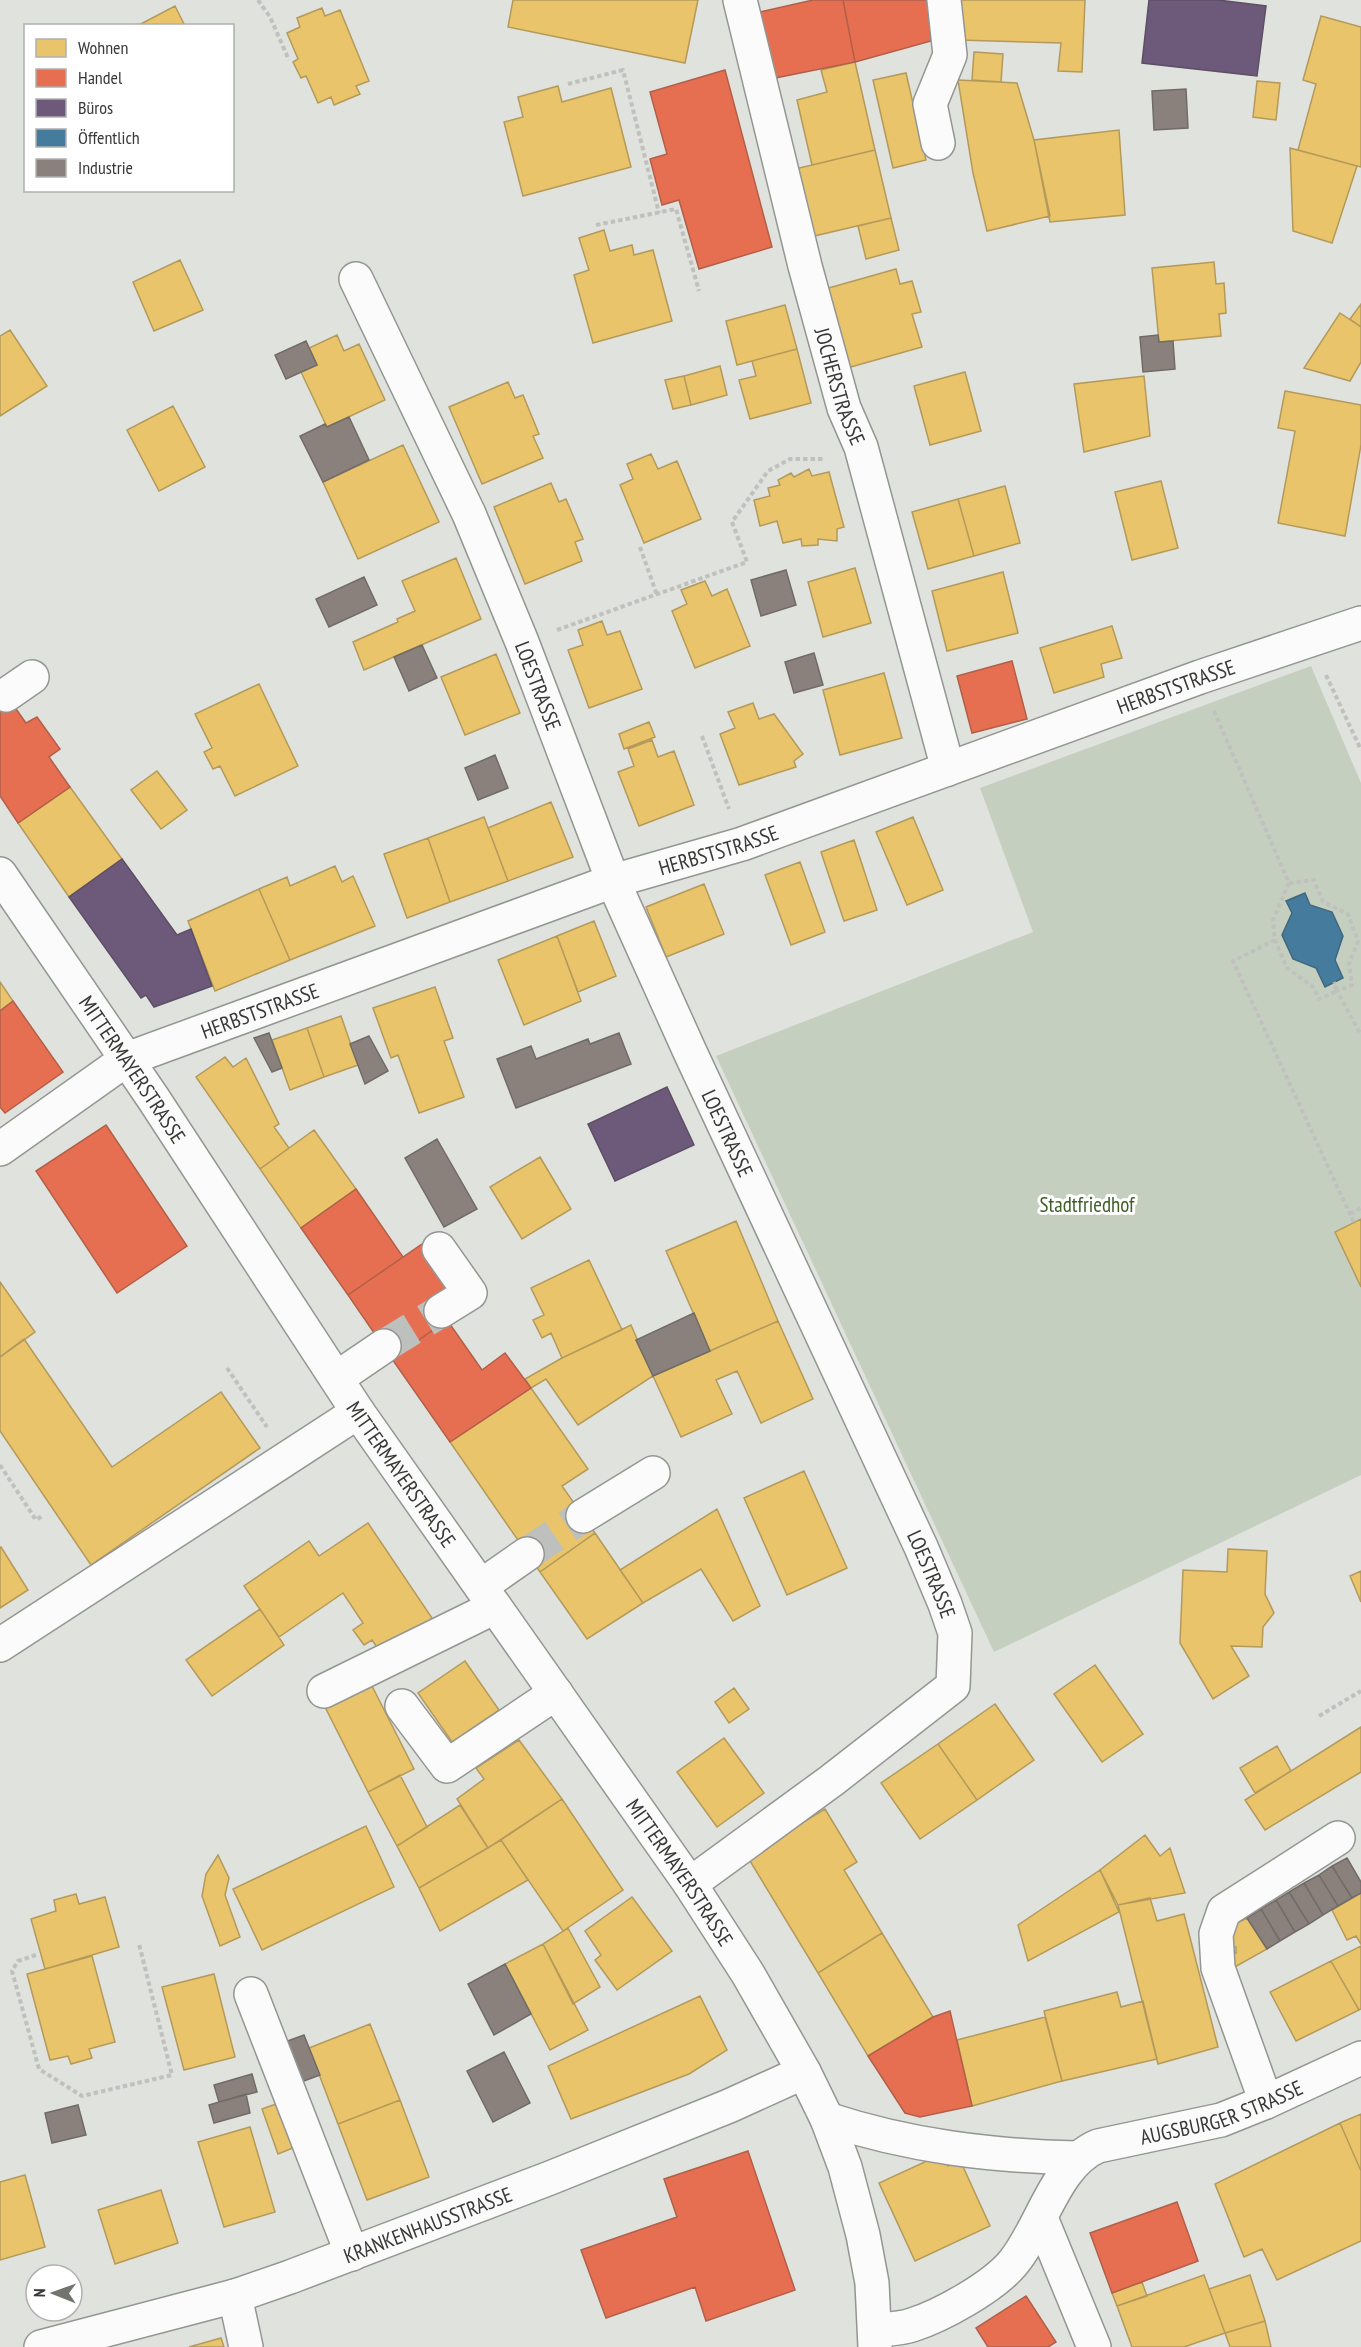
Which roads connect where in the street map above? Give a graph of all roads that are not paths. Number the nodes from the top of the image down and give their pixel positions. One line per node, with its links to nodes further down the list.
1 (740, 0): 6 (street, JOCHERSTRASSE)
2 (944, 0): 3 (street)
3 (938, 143)
4 (356, 279): 7 (street, LOESTRASSE)
5 (1361, 623): 6 (street, HERBSTSTRASSE)
6 (948, 769): 7 (street, HERBSTSTRASSE)
7 (613, 881): 9 (street, HERBSTSTRASSE); 25 (street, LOESTRASSE)
8 (5, 892): 9 (street, MITTERMAYERSTRASSE)
9 (127, 1059): 10 (street, HERBSTSTRASSE); 14 (street, MITTERMAYERSTRASSE)
10 (0, 1149)
11 (439, 1249): 12 (street)
12 (441, 1311)
13 (384, 1346): 14 (street)
14 (336, 1378): 15 (street, MITTERMAYERSTRASSE)
15 (358, 1412): 19 (street, MITTERMAYERSTRASSE); 20 (street)
16 (653, 1473): 17 (street)
17 (583, 1516)
18 (527, 1554): 19 (street)
19 (488, 1597): 21 (street); 22 (street, MITTERMAYERSTRASSE)
20 (0, 1645)
21 (324, 1691)
22 (556, 1693): 23 (street); 25 (street, MITTERMAYERSTRASSE)
23 (402, 1706)
24 (1338, 1838): 29 (street)
25 (690, 1884): 28 (street, MITTERMAYERSTRASSE)
26 (251, 1994): 33 (street)
27 (1361, 2058): 29 (street, AUGSBURGER STRASSE)
28 (804, 2072): 30 (street, AUGSBURGER STRASSE); 33 (street, KRANKENHAUSSTRASSE)
29 (1266, 2102): 31 (street, AUGSBURGER STRASSE)
30 (827, 2119): 31 (street, AUGSBURGER STRASSE); 35 (street, AUGSBURGER STRASSE)
31 (1077, 2158): 32 (street, AUGSBURGER STRASSE)
32 (1041, 2218): 35 (street, AUGSBURGER STRASSE); 38 (street)
33 (352, 2254): 34 (street, KRANKENHAUSSTRASSE)
34 (235, 2296): 36 (street, KRANKENHAUSSTRASSE); 37 (street)
35 (875, 2338)
36 (41, 2347)
37 (246, 2347)
38 (1094, 2347)

